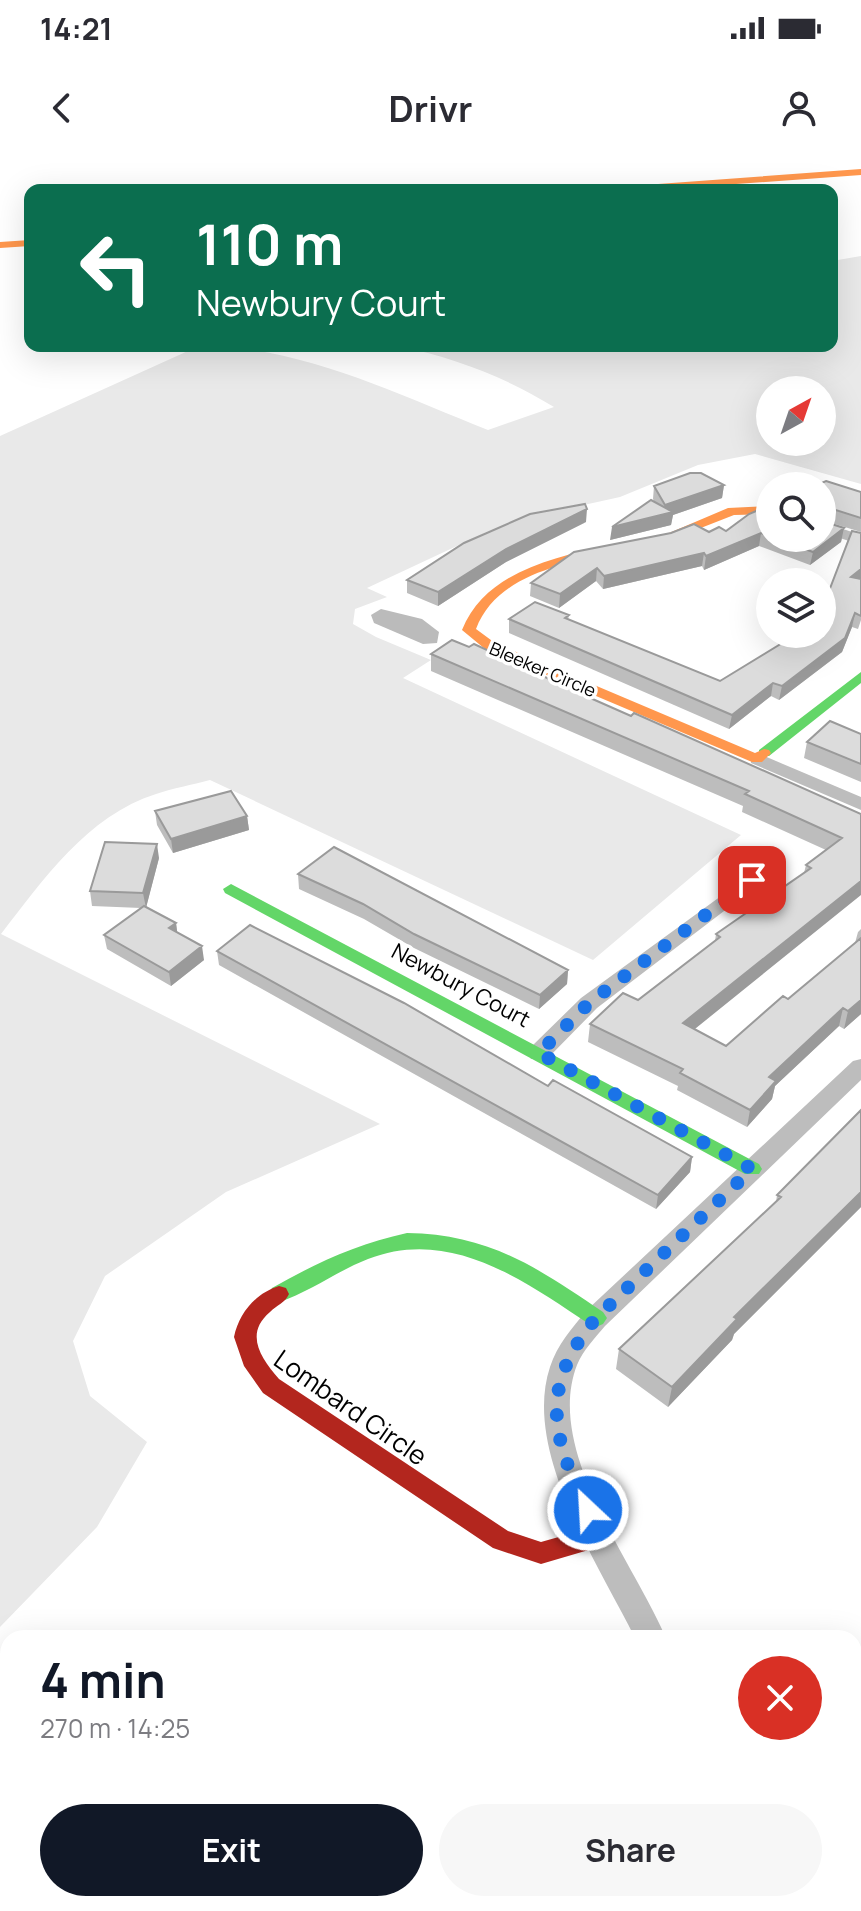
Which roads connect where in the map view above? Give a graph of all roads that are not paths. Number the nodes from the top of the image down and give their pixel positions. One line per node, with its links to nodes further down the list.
1 (861, 172): 2 (street)
2 (698, 184)
3 (24, 243): 4 (street)
4 (0, 245)
5 (756, 510): 9 (street, Bleeker Circle)
6 (836, 532): 7 (street)
7 (861, 540)
8 (861, 676): 9 (street)
9 (757, 759): 10 (street, Bleeker Circle)
10 (861, 804)
11 (772, 865): 13 (street)
12 (231, 889): 13 (street, Newbury Court)
13 (539, 1053): 15 (street, Newbury Court)
14 (861, 1067): 15 (street)
15 (752, 1169): 16 (street)
16 (596, 1318): 17 (street); 17 (street, Lombard Circle)
17 (601, 1536): 18 (street)
18 (647, 1630)

